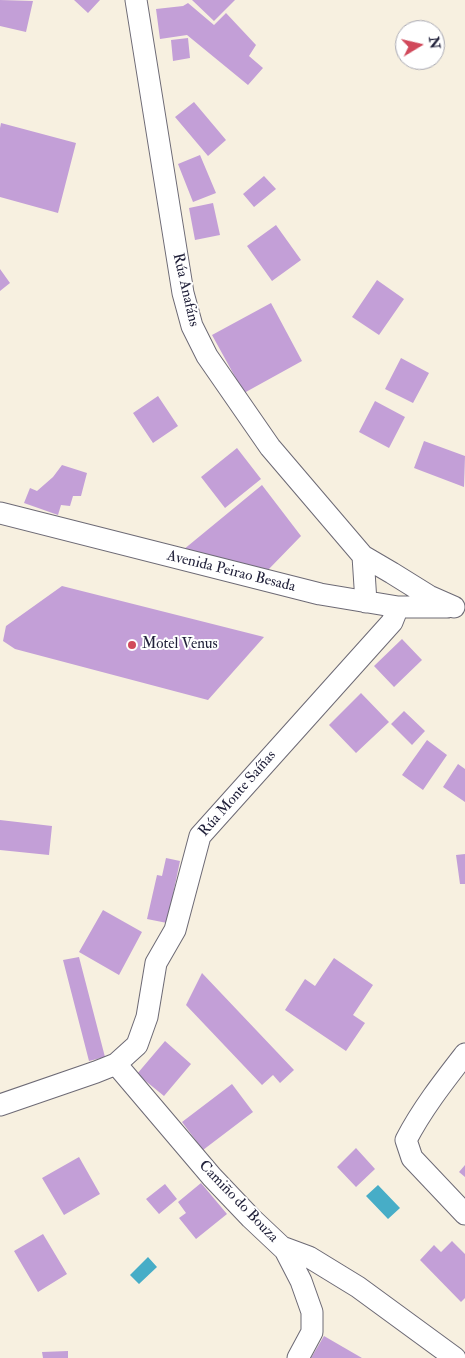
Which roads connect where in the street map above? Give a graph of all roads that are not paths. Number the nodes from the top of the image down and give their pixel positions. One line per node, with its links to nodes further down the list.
1 (136, 0): 3 (street, Rúa Anafáns)
2 (0, 514): 4 (street, Avenida Peirao Besada)
3 (362, 556): 4 (street); 6 (street, Rúa Anafáns)
4 (366, 602): 5 (street, Avenida Peirao Besada)
5 (398, 607): 6 (street, Avenida Peirao Besada); 8 (street, Rúa Monte Saíñas)
6 (460, 607)
7 (465, 1054): 10 (street)
8 (116, 1064): 9 (street, Rúa Monte Saíñas); 11 (street, Camiño do Bouza)
9 (0, 1105)
10 (465, 1214)
11 (282, 1247): 12 (street, Camiño do Bouza); 13 (street)
12 (298, 1358)
13 (455, 1358)

